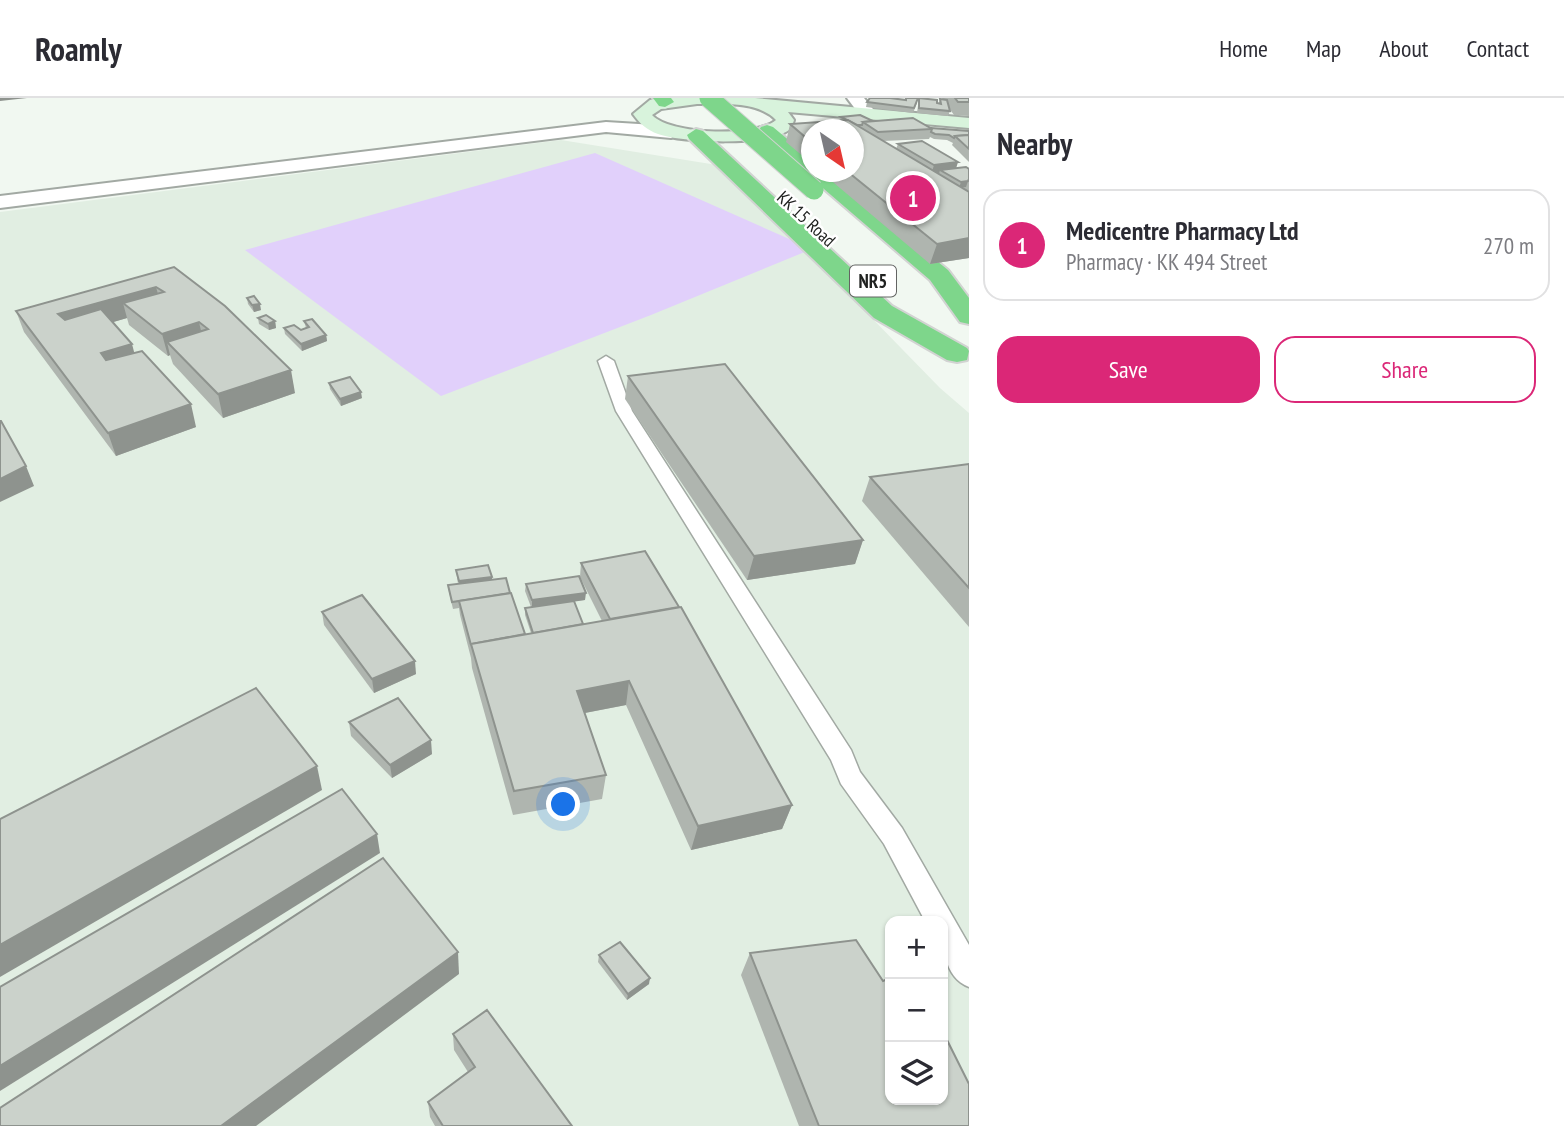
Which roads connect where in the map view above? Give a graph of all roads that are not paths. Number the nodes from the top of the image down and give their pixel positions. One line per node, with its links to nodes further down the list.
1 (719, 98): 3 (main road); 4 (main road); 14 (highway, KK 15 Road / NR5, bridge)
2 (855, 98): 6 (street)
3 (663, 101): 8 (street); 11 (main road); 18 (highway, KK 15 Road / NR5)
4 (755, 104): 5 (main road); 9 (main road)
5 (829, 112): 6 (main road); 9 (main road)
6 (868, 114): 7 (main road)
7 (969, 123)
8 (606, 127): 11 (street); 16 (street)
9 (780, 127): 10 (street); 12 (main road); 13 (highway)
10 (801, 128)
11 (671, 132): 12 (main road)
12 (696, 135): 18 (highway)
13 (801, 159)
14 (801, 167)
15 (819, 182): 17 (highway, KK 15 Road / NR5)
16 (0, 202)
17 (969, 317)
18 (963, 360)
19 (606, 361): 20 (lane)
20 (938, 916)
21 (948, 934): 22 (lane)
22 (969, 973)

